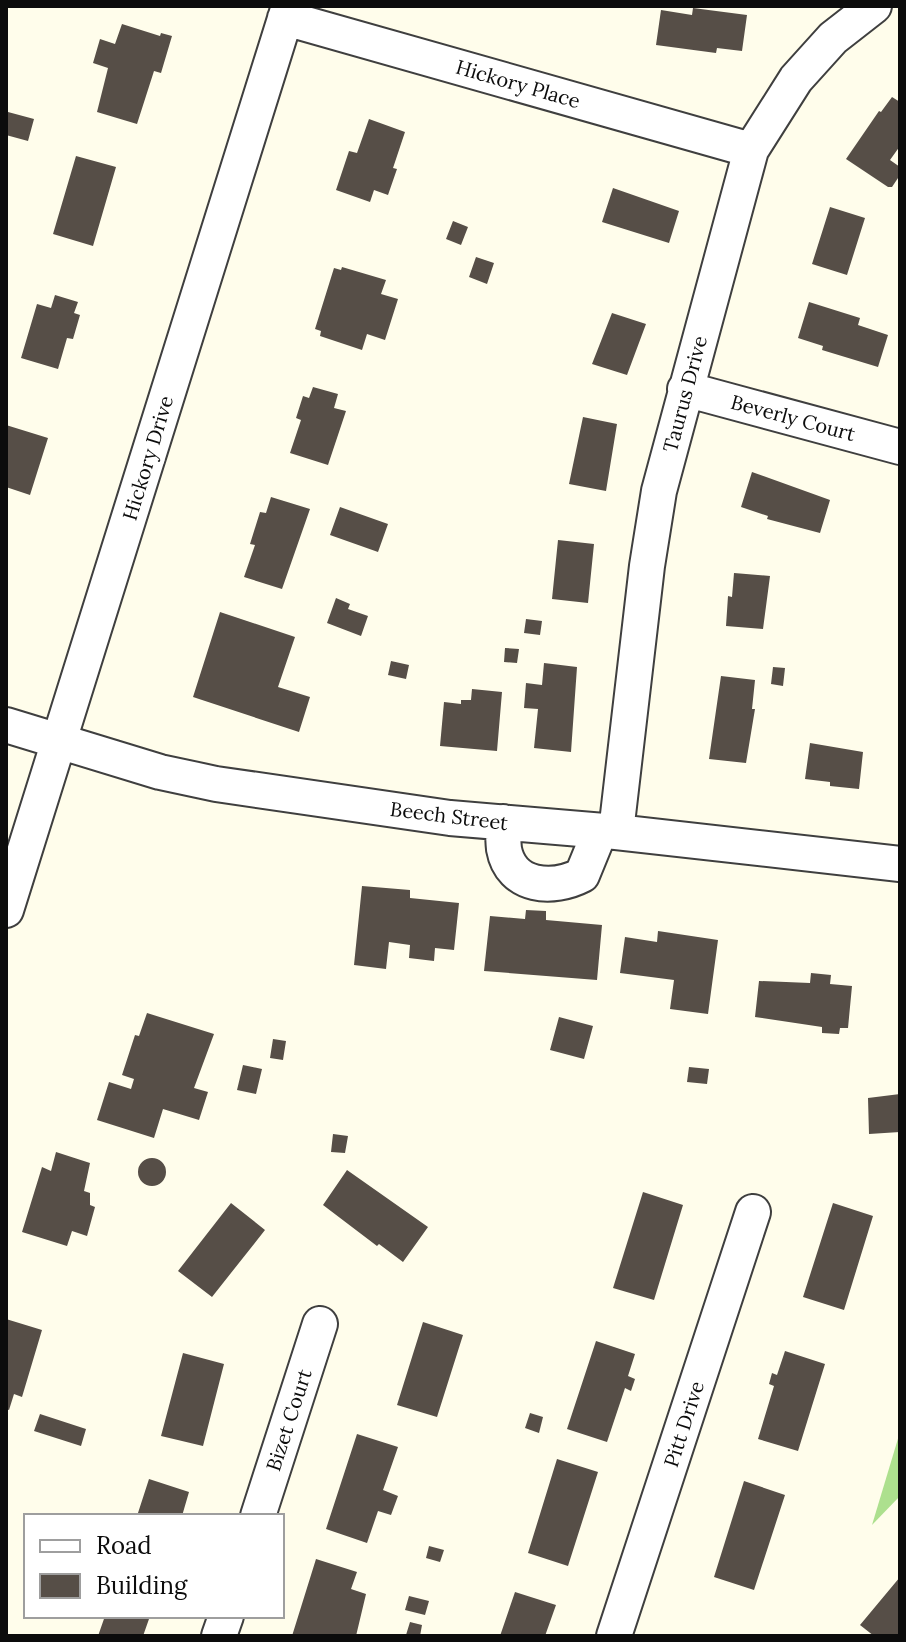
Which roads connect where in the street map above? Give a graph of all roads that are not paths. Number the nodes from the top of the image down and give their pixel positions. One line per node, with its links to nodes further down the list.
1 (874, 6): 3 (street, Taurus Drive)
2 (287, 12): 3 (street, Hickory Place); 7 (street, Hickory Drive)
3 (751, 150): 4 (street, Taurus Drive)
4 (685, 389): 5 (street, Beverly Court); 9 (street, Taurus Drive)
5 (900, 447)
6 (6, 725): 7 (street, Beech Street)
7 (59, 743): 8 (street, Beech Street); 11 (street, Hickory Drive)
8 (503, 822): 9 (street, Beech Street); 9 (street, Taurus Drive)
9 (608, 832): 10 (street, Beech Street)
10 (900, 864)
11 (6, 910)
12 (753, 1212): 15 (street, Pitt Drive)
13 (320, 1324): 14 (street, Bizet Court)
14 (259, 1514)
15 (614, 1636)

